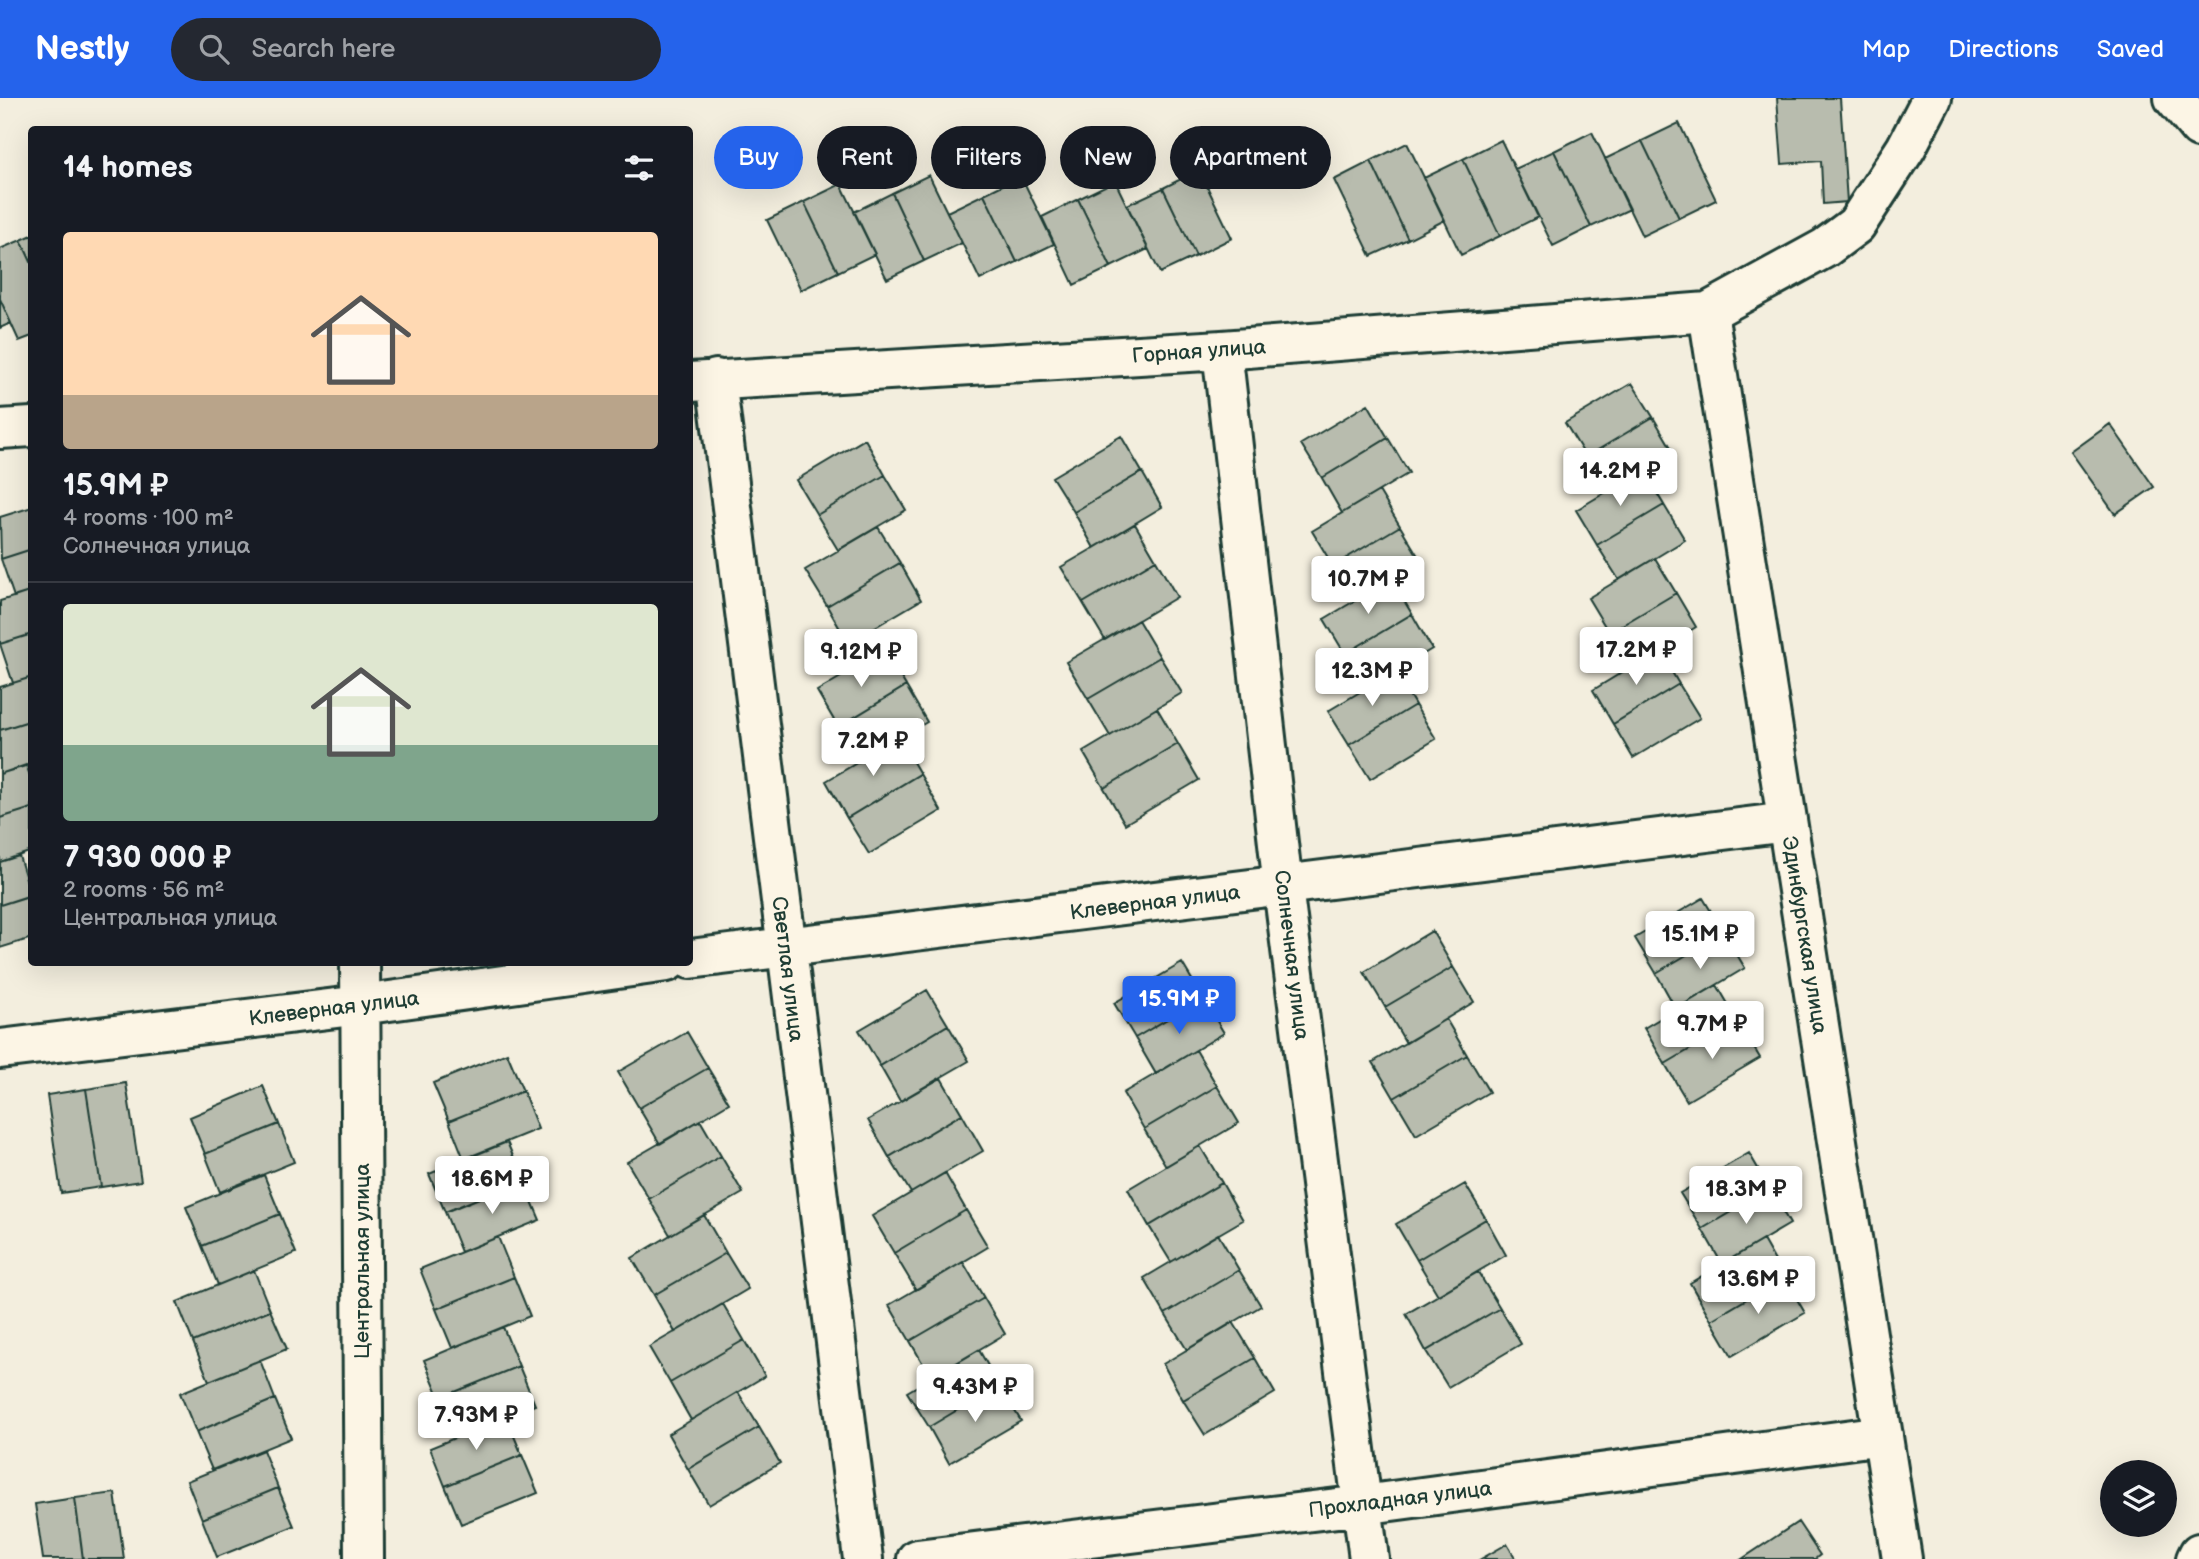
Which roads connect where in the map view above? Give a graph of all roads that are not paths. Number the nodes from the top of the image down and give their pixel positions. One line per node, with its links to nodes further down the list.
1 (1932, 98): 4 (street)
2 (2174, 98): 3 (street)
3 (2199, 128)
4 (1708, 312): 5 (street, Горная улица); 9 (street, Эдинбургская улица)
5 (1222, 350): 6 (street, Горная улица); 10 (street, Солнечная улица)
6 (703, 380): 11 (street, Светлая улица)
7 (28, 427): 8 (street)
8 (0, 429)
9 (1787, 822): 10 (street, Клеверная улица); 17 (street, Эдинбургская улица)
10 (1283, 887): 11 (street, Клеверная улица); 18 (street, Солнечная улица)
11 (785, 946): 12 (street, Клеверная улица); 21 (street, Светлая улица)
12 (693, 959)
13 (360, 966): 15 (street, Центральная улица)
14 (639, 966): 15 (street, Клеверная улица)
15 (361, 1005): 16 (street, Клеверная улица); 20 (street, Центральная улица)
16 (0, 1049)
17 (1883, 1435): 18 (street, Прохладная улица); 24 (street, Эдинбургская улица)
18 (1362, 1505): 22 (street, Прохладная улица); 23 (street, Солнечная улица)
19 (2199, 1553): 25 (street)
20 (365, 1559)
21 (863, 1559)
22 (917, 1559)
23 (1369, 1559)
24 (1902, 1559)
25 (2196, 1559)

